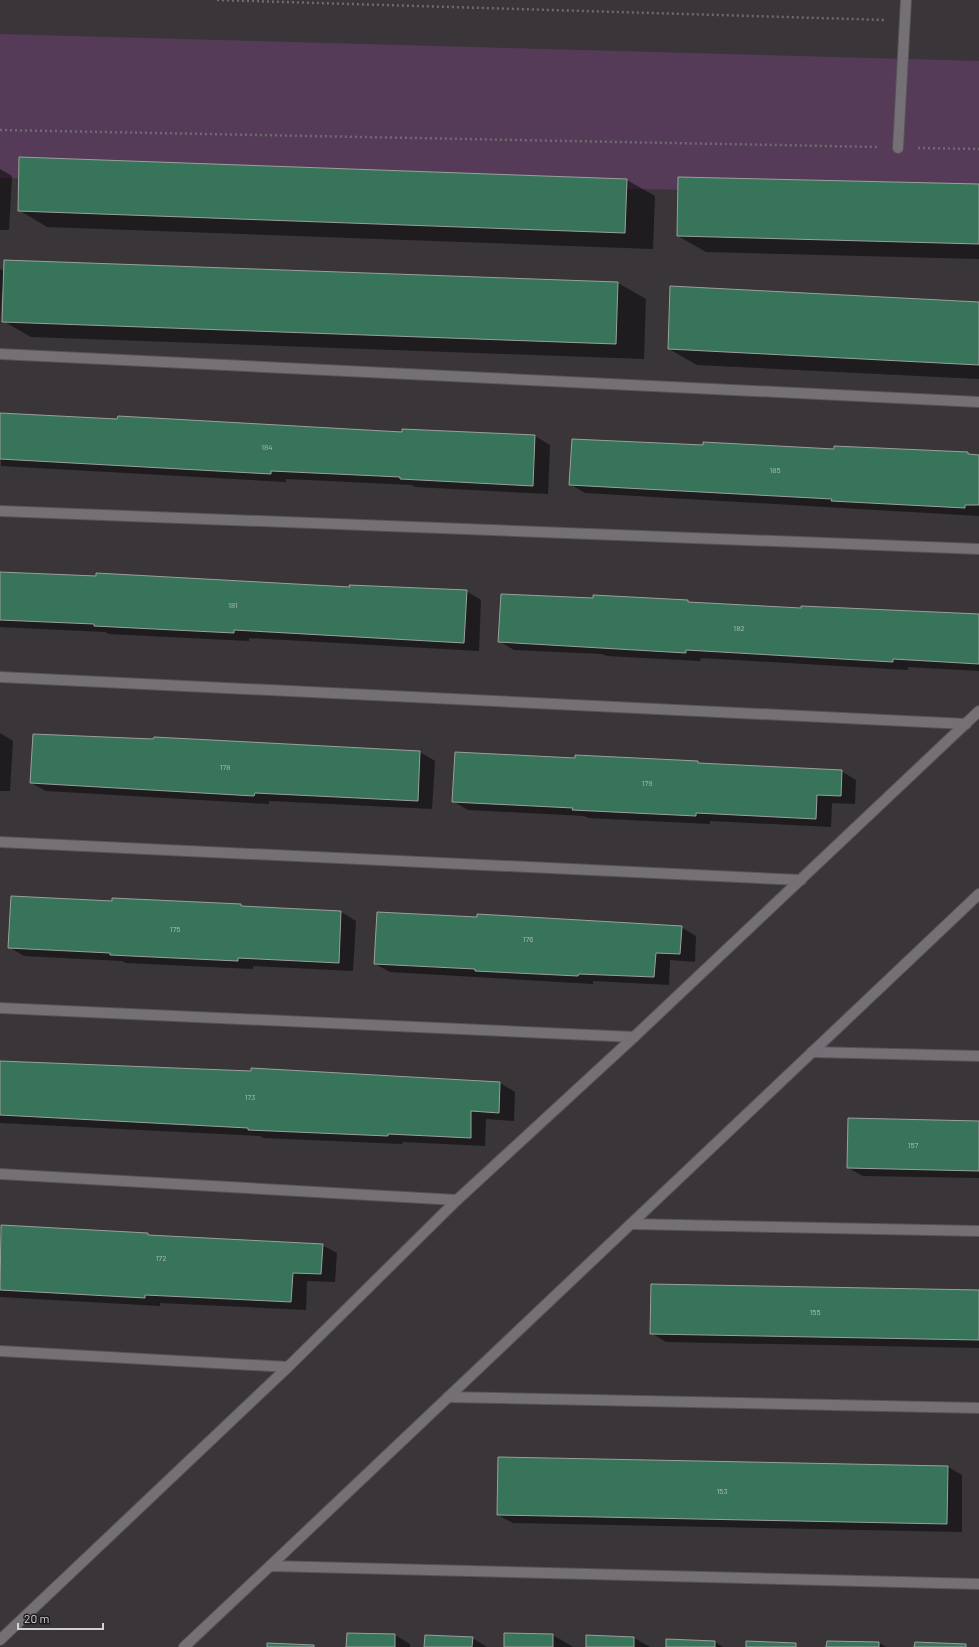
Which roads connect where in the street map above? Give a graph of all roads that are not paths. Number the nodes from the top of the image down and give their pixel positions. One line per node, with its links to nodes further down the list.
1 (906, 0): 2 (street)
2 (898, 148)
3 (0, 354): 4 (street)
4 (979, 402)
5 (0, 511): 6 (street)
6 (979, 549)
7 (0, 677): 9 (street)
8 (979, 711): 9 (street)
9 (966, 724): 11 (street)
10 (0, 842): 11 (street)
11 (801, 880): 14 (street)
12 (979, 894): 15 (street)
13 (0, 1008): 14 (street)
14 (634, 1037): 18 (street)
15 (812, 1052): 16 (street); 19 (street)
16 (979, 1056)
17 (0, 1174): 18 (street)
18 (457, 1200): 22 (street)
19 (631, 1224): 20 (street); 23 (street)
20 (979, 1231)
21 (0, 1350): 22 (street)
22 (288, 1367): 27 (street)
23 (448, 1398): 24 (street); 25 (street)
24 (979, 1408)
25 (270, 1566): 26 (street); 28 (street)
26 (979, 1584)
27 (0, 1640)
28 (184, 1647)

